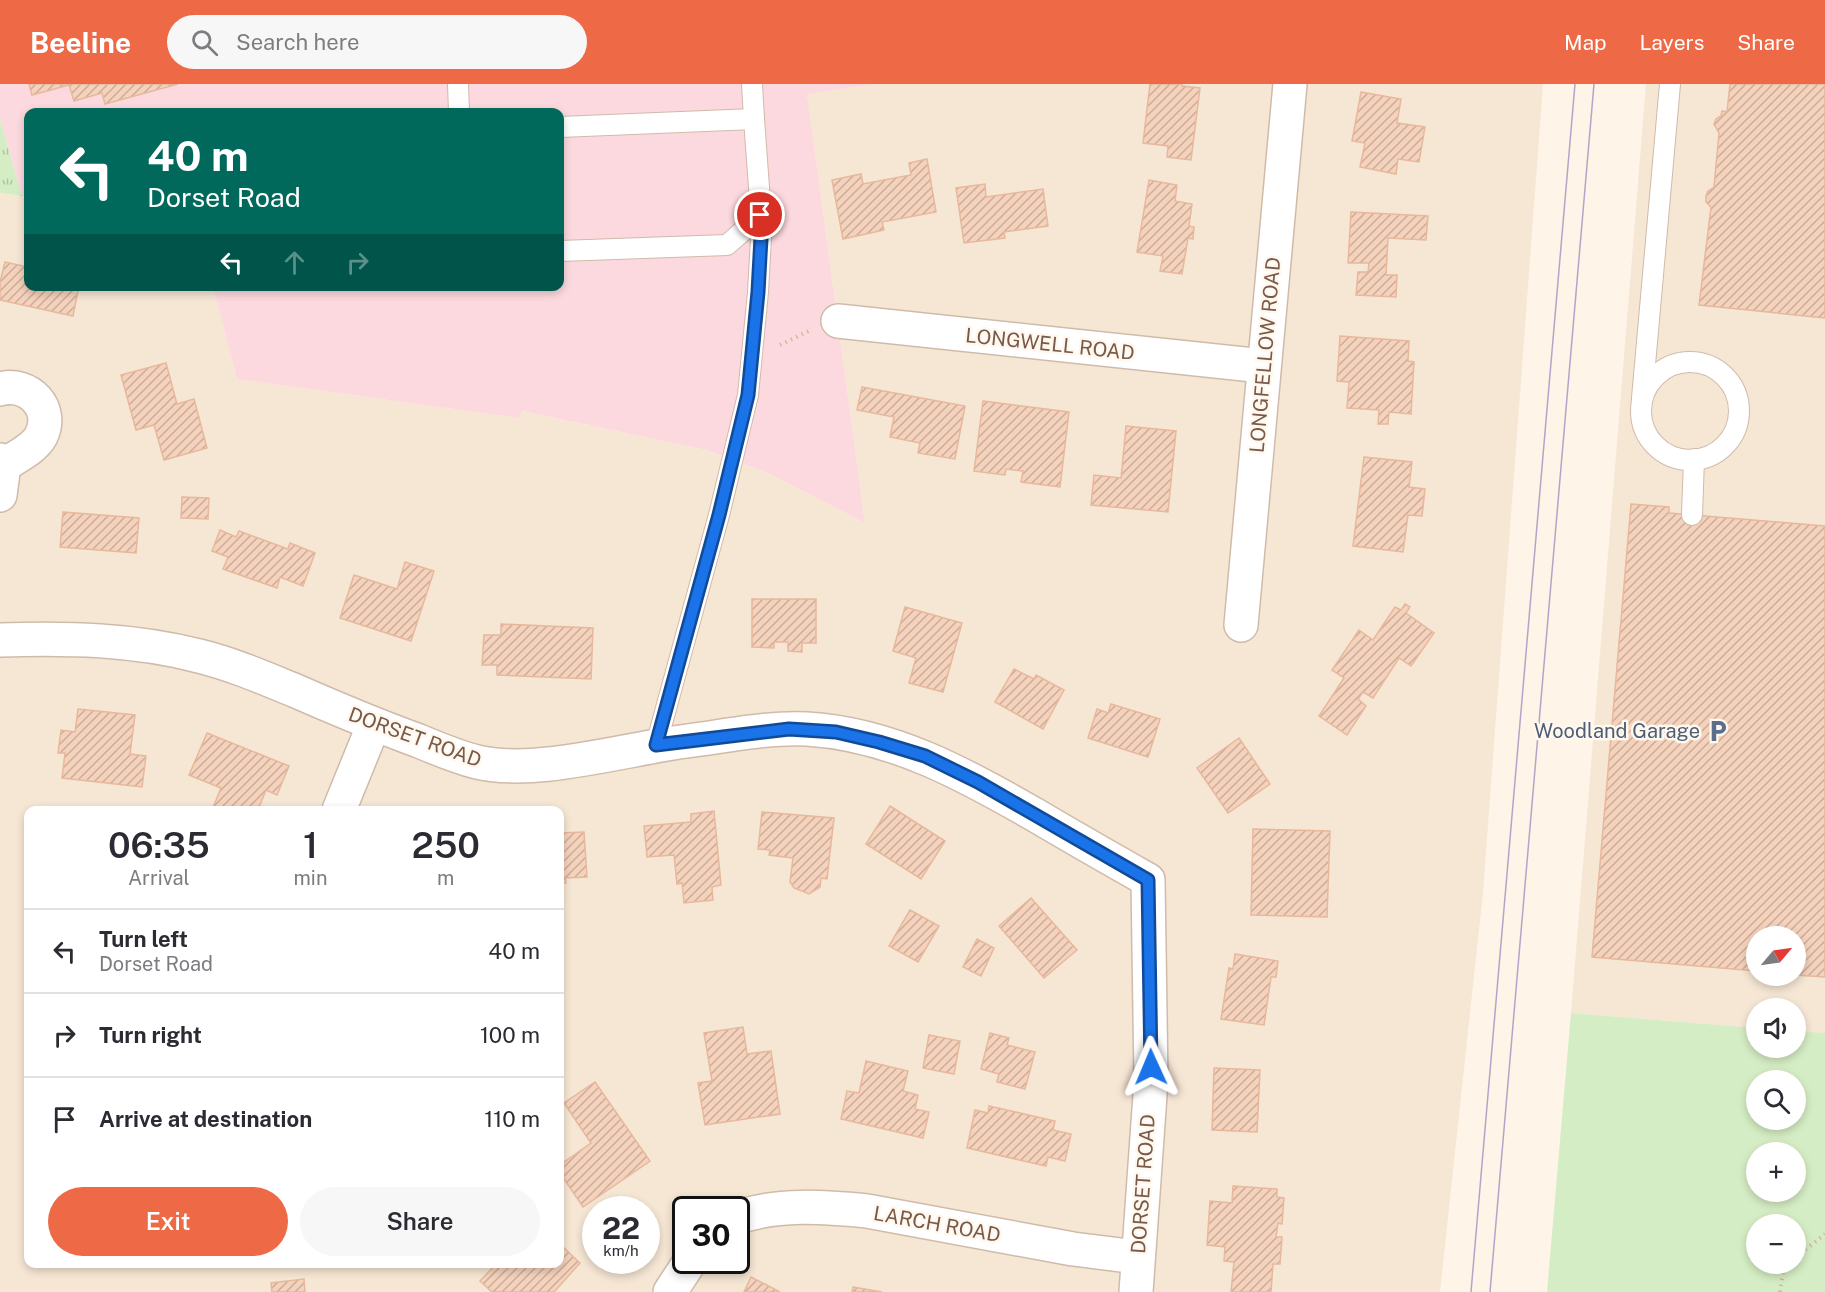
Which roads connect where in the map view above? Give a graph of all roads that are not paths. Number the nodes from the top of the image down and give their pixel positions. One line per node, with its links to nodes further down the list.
1 (458, 84): 5 (lane)
2 (752, 84): 6 (lane)
3 (1290, 84): 11 (street, LONGFELLOW ROAD)
4 (1670, 84): 13 (lane)
5 (459, 108)
6 (754, 119): 7 (lane); 8 (lane)
7 (564, 127)
8 (760, 215): 9 (lane); 20 (lane)
9 (564, 251)
10 (838, 321): 11 (street, LONGWELL ROAD)
11 (1263, 366): 17 (street, LONGFELLOW ROAD)
12 (0, 389): 15 (street)
13 (1642, 398): 14 (lane); 14 (lane)
14 (1694, 459): 16 (lane)
15 (1, 473)
16 (1692, 515)
17 (1240, 626)
18 (0, 639): 19 (street, DORSET ROAD)
19 (374, 724): 20 (street, DORSET ROAD); 21 (street)
20 (656, 745): 23 (street, DORSET ROAD)
21 (341, 806)
22 (750, 1214): 23 (street, LARCH ROAD)
23 (1137, 1257): 26 (street, DORSET ROAD)
24 (682, 1274): 25 (street)
25 (670, 1292)
26 (1136, 1292)

